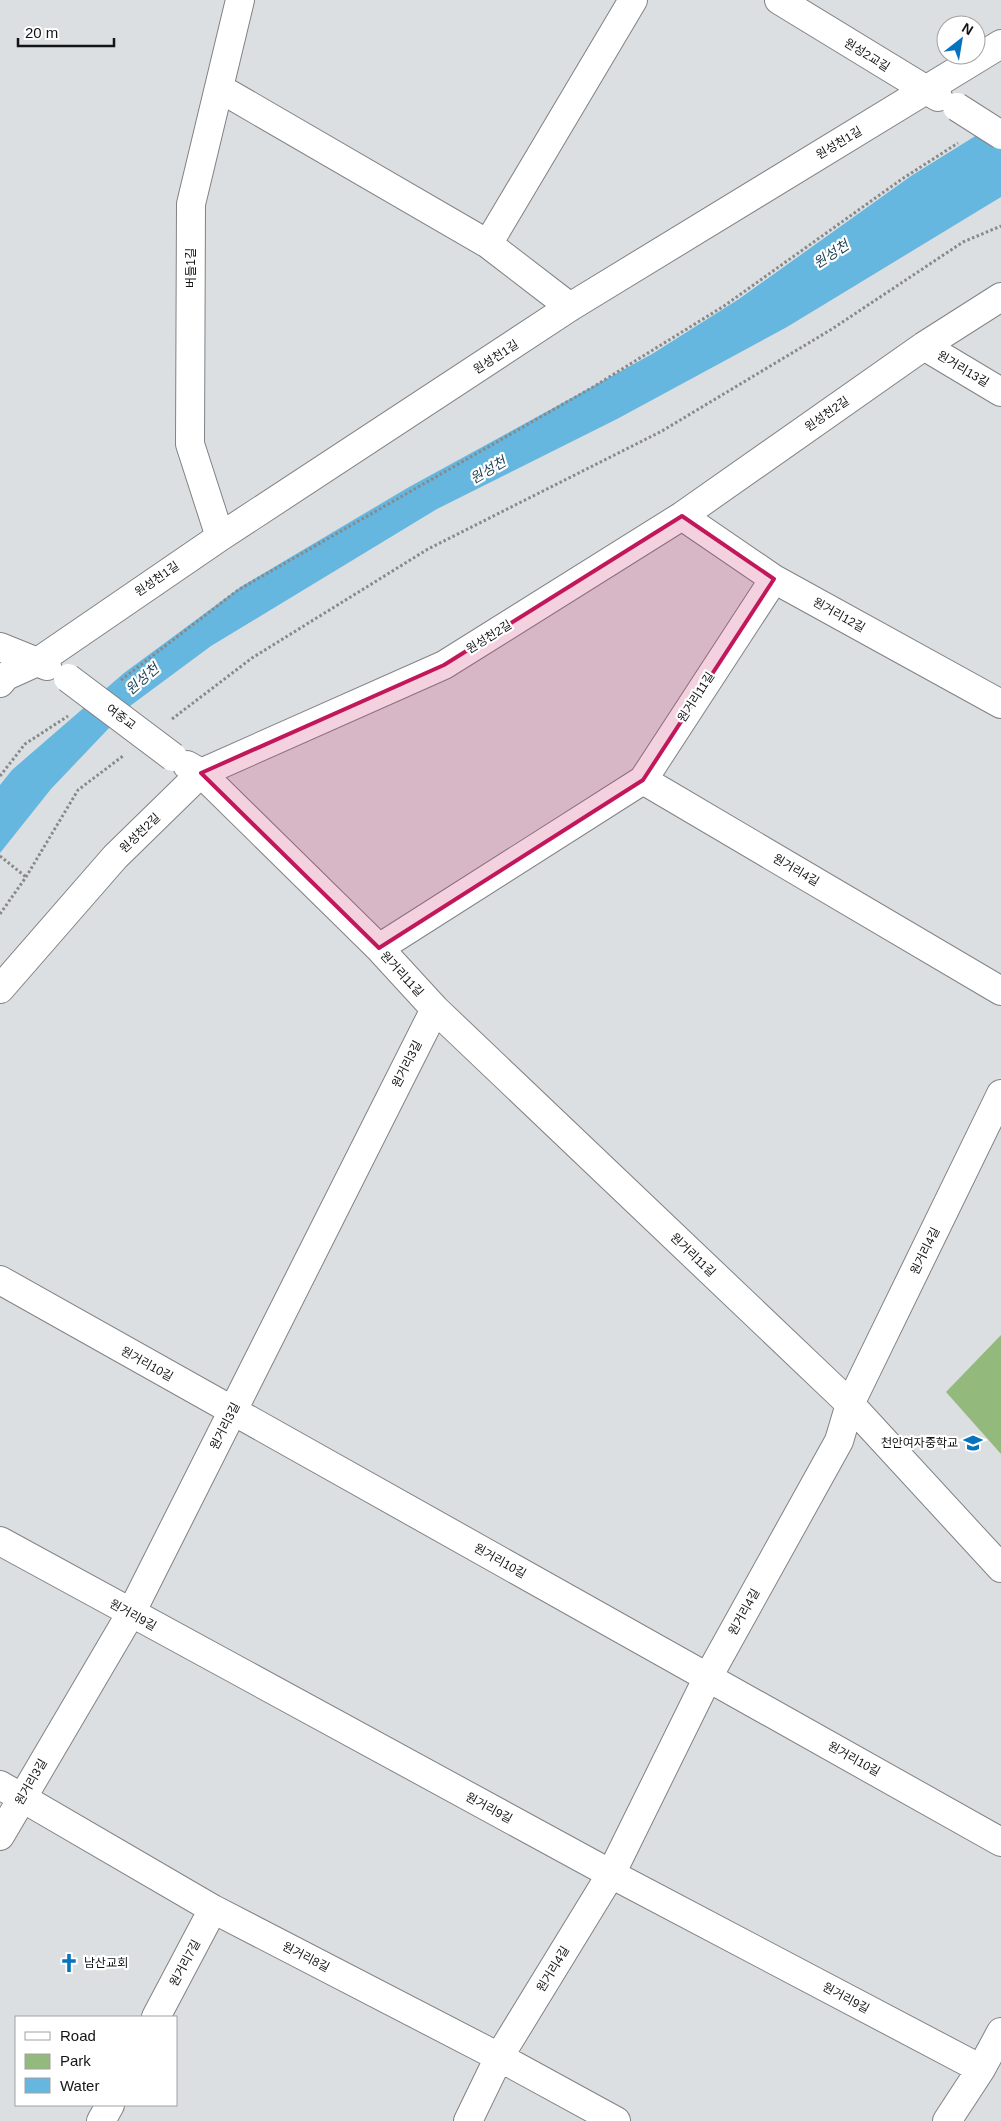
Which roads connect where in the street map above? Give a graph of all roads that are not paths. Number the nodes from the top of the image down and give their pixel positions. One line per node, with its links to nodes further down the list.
1 (240, 0): 5 (street, 버들1길)
2 (633, 0): 8 (street)
3 (779, 0): 6 (street, 원성2교길)
4 (1001, 44): 6 (street, 원성천1길)
5 (219, 88): 8 (street); 14 (street, 버들1길)
6 (925, 90): 7 (street, 원성2교길, bridge); 10 (street, 원성천1길)
7 (1001, 135)
8 (488, 244): 10 (street)
9 (1001, 298): 11 (street, 원성천2길)
10 (570, 307): 14 (street, 원성천1길)
11 (924, 346): 12 (street, 원거리13길); 13 (street, 원성천2길)
12 (1001, 392)
13 (682, 516): 15 (street, 원거리12길); 21 (street, 원성천2길)
14 (220, 537): 17 (street, 원성천1길)
15 (774, 579): 19 (street, 원거리12길); 22 (street, 원거리11길)
16 (0, 647): 17 (street)
17 (39, 661): 18 (street, 원성천1길); 20 (street, 여중교, bridge)
18 (0, 683)
19 (1001, 704)
20 (173, 757): 21 (street, 원거리11길)
21 (201, 773): 23 (street, 원거리11길); 24 (street, 원성천2길)
22 (643, 780): 23 (street, 원거리11길); 25 (street, 원거리4길)
23 (379, 948): 26 (street, 원거리11길)
24 (0, 989)
25 (1001, 991)
26 (435, 1009): 29 (street, 원거리11길); 30 (street, 원거리3길)
27 (1001, 1094): 29 (street, 원거리4길)
28 (0, 1280): 30 (street, 원거리10길)
29 (850, 1404): 32 (street, 원거리11길); 34 (street, 원거리4길)
30 (232, 1412): 33 (street, 원거리3길); 34 (street, 원거리10길)
31 (0, 1541): 33 (street, 원거리9길)
32 (1001, 1568)
33 (131, 1614): 35 (street, 원거리3길); 38 (street, 원거리9길)
34 (708, 1677): 37 (street, 원거리10길); 38 (street, 원거리4길)
35 (11, 1790): 36 (street, 원거리3길); 39 (street, 원거리8길)
36 (0, 1836)
37 (1001, 1842)
38 (611, 1874): 42 (street, 원거리4길); 43 (street, 원거리9길)
39 (214, 1909): 40 (street, 원거리7길); 42 (street, 원거리8길)
40 (157, 2016)
41 (1001, 2032): 43 (street)
42 (499, 2057): 46 (street, 원거리4길); 47 (street, 원거리8길)
43 (981, 2069): 48 (street)
44 (109, 2106): 45 (street)
45 (101, 2121)
46 (468, 2121)
47 (616, 2121)
48 (947, 2121)

